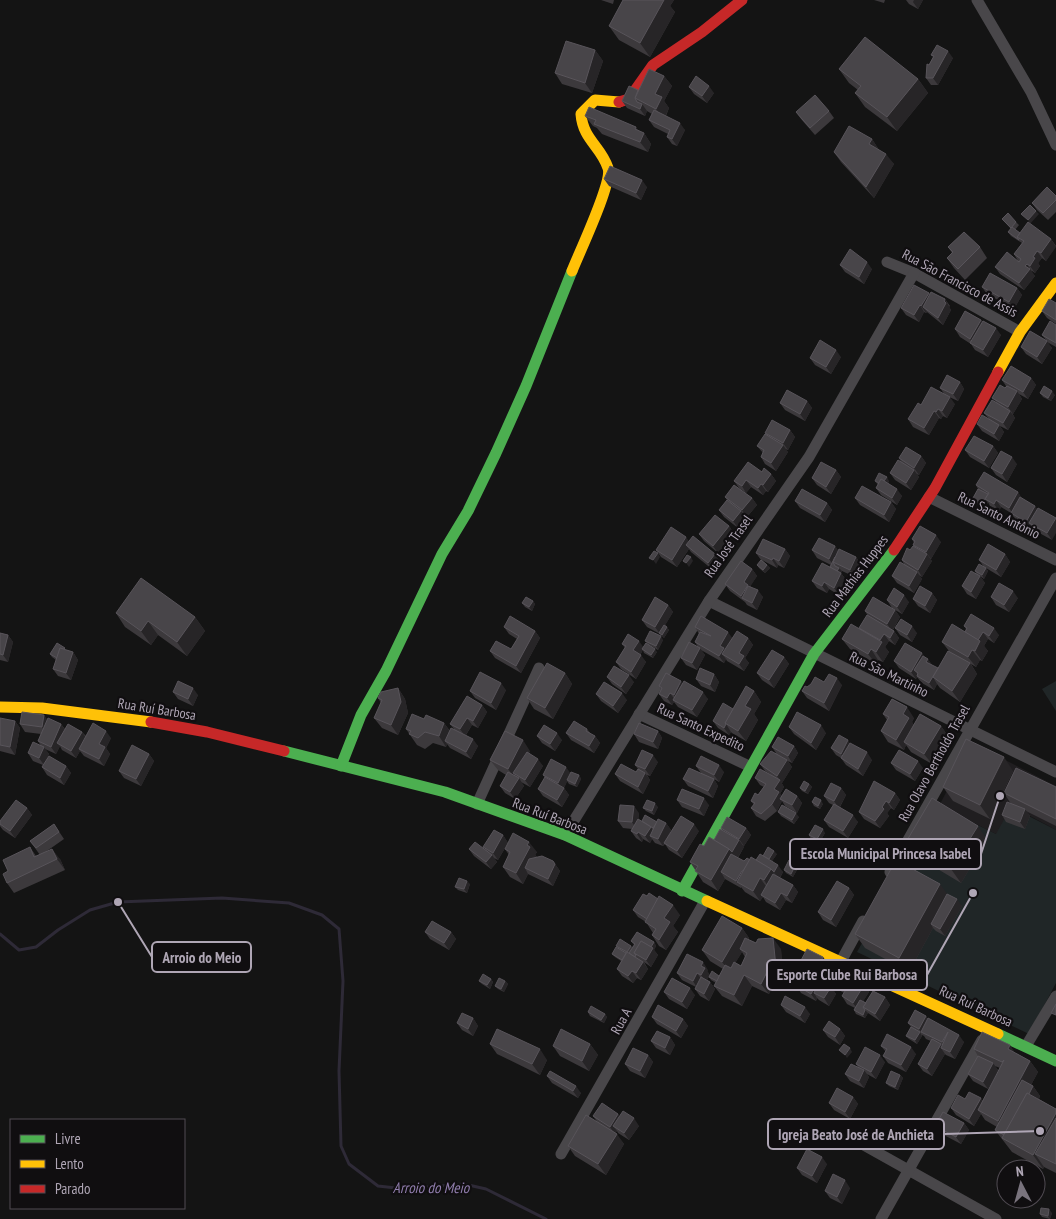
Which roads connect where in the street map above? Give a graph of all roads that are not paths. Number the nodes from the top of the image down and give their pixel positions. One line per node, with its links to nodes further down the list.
1 (742, 0): 17 (street)
2 (977, 0): 3 (street)
3 (1056, 145)
4 (887, 262): 5 (street, Rua São Francisco de Assis)
5 (914, 273): 7 (street, Rua São Francisco de Assis); 11 (street, Rua José Trasel)
6 (1056, 283): 7 (street, Rua Mathias Huppes)
7 (1020, 332): 8 (street, Rua Mathias Huppes)
8 (929, 497): 9 (street, Rua Santo Antônio); 12 (street, Rua Mathias Huppes)
9 (1056, 560)
10 (1056, 578): 16 (street, Rua Olavo Bertholdo Trasel)
11 (709, 601): 12 (street, Rua São Martinho); 15 (street, Rua José Trasel)
12 (814, 654): 16 (street, Rua São Martinho); 18 (street, Rua Mathias Huppes)
13 (539, 668): 20 (street)
14 (0, 707): 17 (street, Rua Ruí Barbosa)
15 (638, 714): 18 (street, Rua Santo Expedito); 21 (street, Rua José Trasel)
16 (969, 730): 19 (street, Rua São Martinho); 22 (street, Rua Olavo Bertholdo Trasel)
17 (341, 766): 20 (street, Rua Ruí Barbosa)
18 (751, 767): 23 (street, Rua Mathias Huppes)
19 (1056, 772)
20 (477, 804): 21 (street, Rua Ruí Barbosa)
21 (565, 836): 23 (street, Rua Ruí Barbosa)
22 (883, 885)
23 (682, 891): 24 (street, Rua Ruí Barbosa)
24 (705, 901): 26 (street, Rua Ruí Barbosa); 32 (street, Rua A)
25 (868, 911): 26 (street)
26 (840, 963): 28 (street, Rua Ruí Barbosa)
27 (1056, 996): 29 (street)
28 (989, 1028): 29 (street, Rua Ruí Barbosa); 33 (street)
29 (1026, 1046): 30 (street, Rua Ruí Barbosa)
30 (1056, 1061)
31 (828, 1125): 33 (street)
32 (561, 1154)
33 (908, 1172): 34 (street); 35 (street)
34 (881, 1219)
35 (996, 1219)

